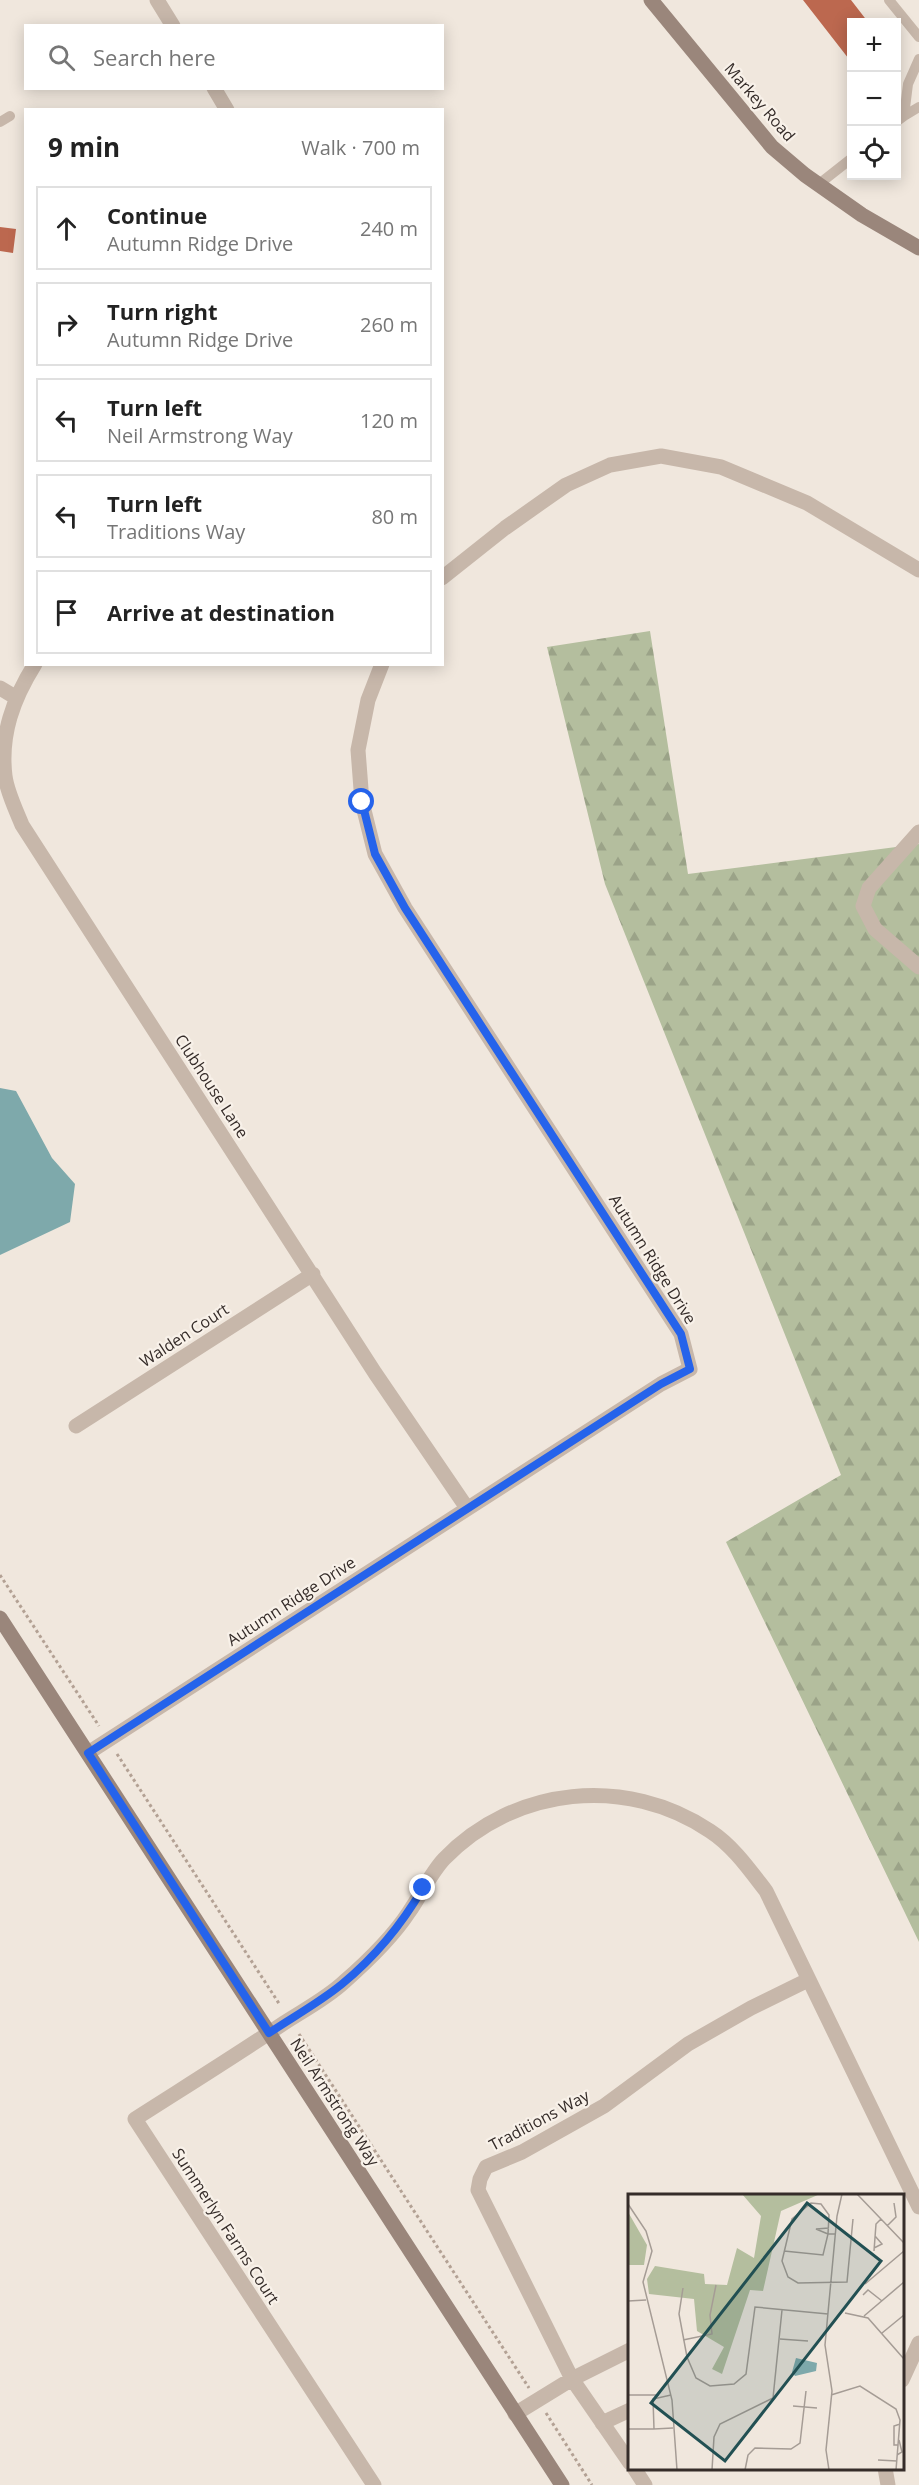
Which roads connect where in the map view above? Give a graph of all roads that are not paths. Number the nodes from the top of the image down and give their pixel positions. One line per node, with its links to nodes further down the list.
1 (157, 0): 4 (street)
2 (651, 0): 15 (main road, Markey Road)
3 (889, 0): 5 (lane)
4 (172, 24)
5 (919, 37)
6 (919, 59): 10 (lane)
7 (215, 90): 9 (street)
8 (919, 107): 12 (lane)
9 (226, 108)
10 (901, 115)
11 (10, 116): 13 (lane)
12 (901, 118)
13 (0, 122)
14 (847, 162): 15 (lane)
15 (819, 184): 16 (main road, Markey Road)
16 (919, 248)
17 (919, 570): 18 (street)
18 (444, 576)
19 (34, 666): 22 (street, Clubhouse Lane)
20 (381, 666): 27 (street, Autumn Ridge Drive)
21 (0, 688): 22 (street)
22 (15, 697): 25 (street, Clubhouse Lane)
23 (919, 832): 24 (street)
24 (919, 967)
25 (313, 1274): 26 (street, Walden Court); 27 (street, Clubhouse Lane)
26 (76, 1426)
27 (467, 1508): 29 (street, Autumn Ridge Drive)
28 (0, 1618): 29 (main road, Neil Armstrong Way)
29 (88, 1753): 31 (main road, Neil Armstrong Way)
30 (808, 1980): 31 (street); 32 (street); 36 (street, Traditions Way)
31 (269, 2033): 38 (main road, Neil Armstrong Way); 43 (street, Summerlyn Farms Court)
32 (919, 2207)
33 (919, 2343): 35 (street)
34 (628, 2351): 36 (street)
35 (904, 2378)
36 (572, 2379): 38 (street); 39 (street, Traditions Way)
37 (628, 2411): 39 (street)
38 (515, 2414): 44 (main road, Neil Armstrong Way)
39 (602, 2423): 40 (street, Traditions Way)
40 (628, 2460)
41 (634, 2470): 45 (street)
42 (885, 2470): 46 (street)
43 (374, 2485)
44 (562, 2485)
45 (645, 2485)
46 (888, 2485)

